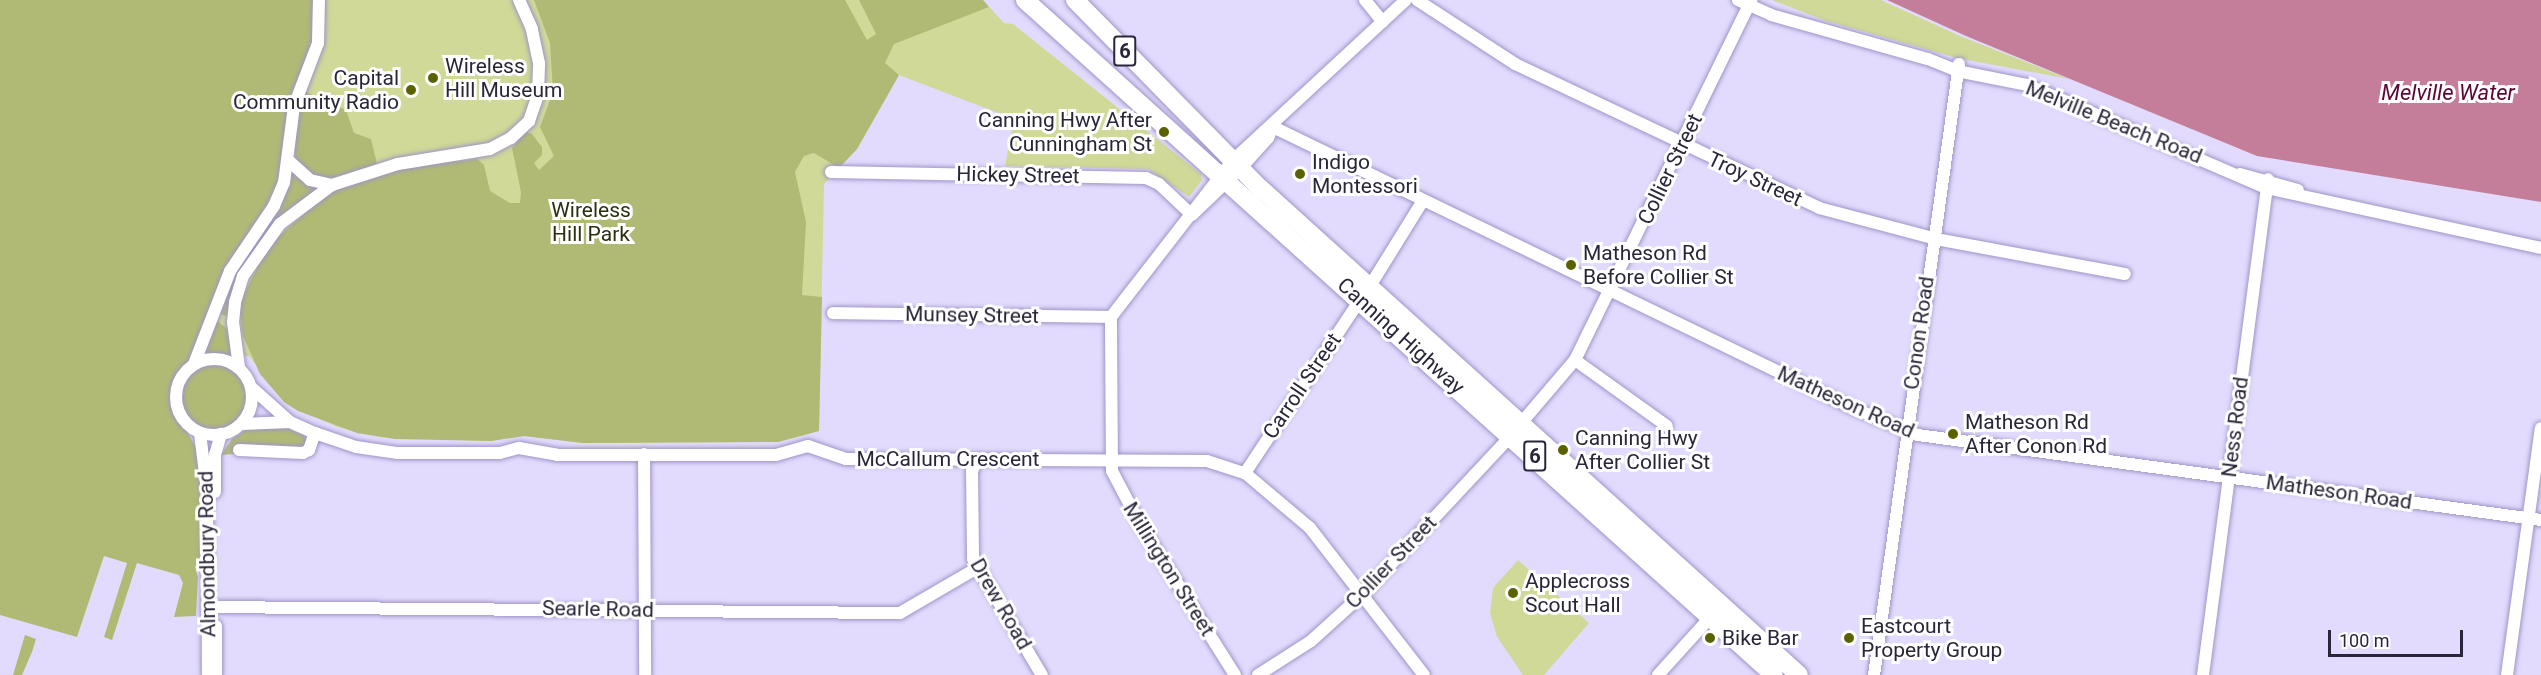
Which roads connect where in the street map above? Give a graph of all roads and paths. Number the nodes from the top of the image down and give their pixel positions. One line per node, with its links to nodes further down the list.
1 (319, 0): 13 (street)
2 (519, 0): 17 (street)
3 (1025, 0): 15 (highway, Canning Highway / 6)
4 (1075, 0): 15 (highway, Canning Highway / 6)
5 (1365, 0): 9 (street)
6 (1406, 0): 9 (street)
7 (1418, 0): 12 (street, Troy Street)
8 (1748, 2): 10 (street, Melville Beach Road); 12 (street, Collier Street)
9 (1383, 22): 11 (street)
10 (1958, 67): 16 (street, Melville Beach Road); 20 (street, Conon Road)
11 (1272, 127): 15 (street); 18 (street, Matheson Road)
12 (1681, 145): 20 (street, Troy Street); 23 (street, Collier Street)
13 (289, 161): 17 (street); 28 (street)
14 (831, 172): 19 (street, Hickey Street)
15 (1230, 172): 19 (street); 24 (highway, Canning Highway / 6)
16 (2267, 184): 21 (street, Melville Beach Road); 45 (street, Ness Road)
17 (332, 185): 29 (street)
18 (1422, 201): 23 (street, Matheson Road); 24 (street, Carroll Street)
19 (1192, 214): 26 (street)
20 (1932, 238): 22 (street, Troy Street); 36 (street, Conon Road)
21 (2540, 247)
22 (2125, 274)
23 (1612, 289): 27 (street, Collier Street); 36 (street, Matheson Road)
24 (1365, 293): 35 (highway, Canning Highway / 6); 44 (street, Carroll Street)
25 (832, 313): 26 (street, Munsey Street)
26 (1111, 317): 43 (street, Millington Street)
27 (1575, 360): 33 (street); 35 (street, Collier Street)
28 (194, 364): 29 (street); 37 (street)
29 (239, 367): 30 (street)
30 (252, 388): 31 (street, McCallum Crescent); 32 (street)
31 (290, 422): 32 (street, McCallum Crescent); 38 (street, McCallum Crescent)
32 (242, 424): 39 (street)
33 (1667, 426)
34 (2541, 428): 46 (street)
35 (1517, 429): 48 (street, Collier Street); 51 (highway, Canning Highway / 6)
36 (1906, 430): 45 (street, Matheson Road); 62 (street, Conon Road)
37 (200, 433): 39 (street); 49 (street, Almondbury Road)
38 (315, 433): 40 (street); 41 (street, McCallum Crescent)
39 (221, 434): 49 (street, Almondbury Road)
40 (239, 450)
41 (644, 454): 42 (street, McCallum Crescent); 50 (street)
42 (978, 459): 43 (street, McCallum Crescent); 47 (street, Drew Road)
43 (1113, 459): 44 (street, McCallum Crescent); 56 (street, Millington Street)
44 (1245, 473): 48 (street, McCallum Crescent)
45 (2228, 477): 46 (street, Matheson Road); 63 (street, Ness Road)
46 (2535, 519): 64 (street)
47 (977, 568): 50 (street, Searle Road); 55 (street, Drew Road)
48 (1363, 594): 57 (street, Collier Street); 58 (street, McCallum Crescent)
49 (211, 607): 50 (street, Searle Road); 52 (street, Almondbury Road); 53 (street, Almondbury Road)
50 (646, 610): 54 (street)
51 (1716, 610): 59 (street); 60 (highway, Canning Highway / 6); 61 (highway, Canning Highway / 6)
52 (208, 675)
53 (216, 675)
54 (645, 675)
55 (1042, 675)
56 (1235, 675)
57 (1258, 675)
58 (1424, 675)
59 (1658, 675)
60 (1774, 675)
61 (1799, 675)
62 (1874, 675)
63 (2203, 675)
64 (2507, 675)

